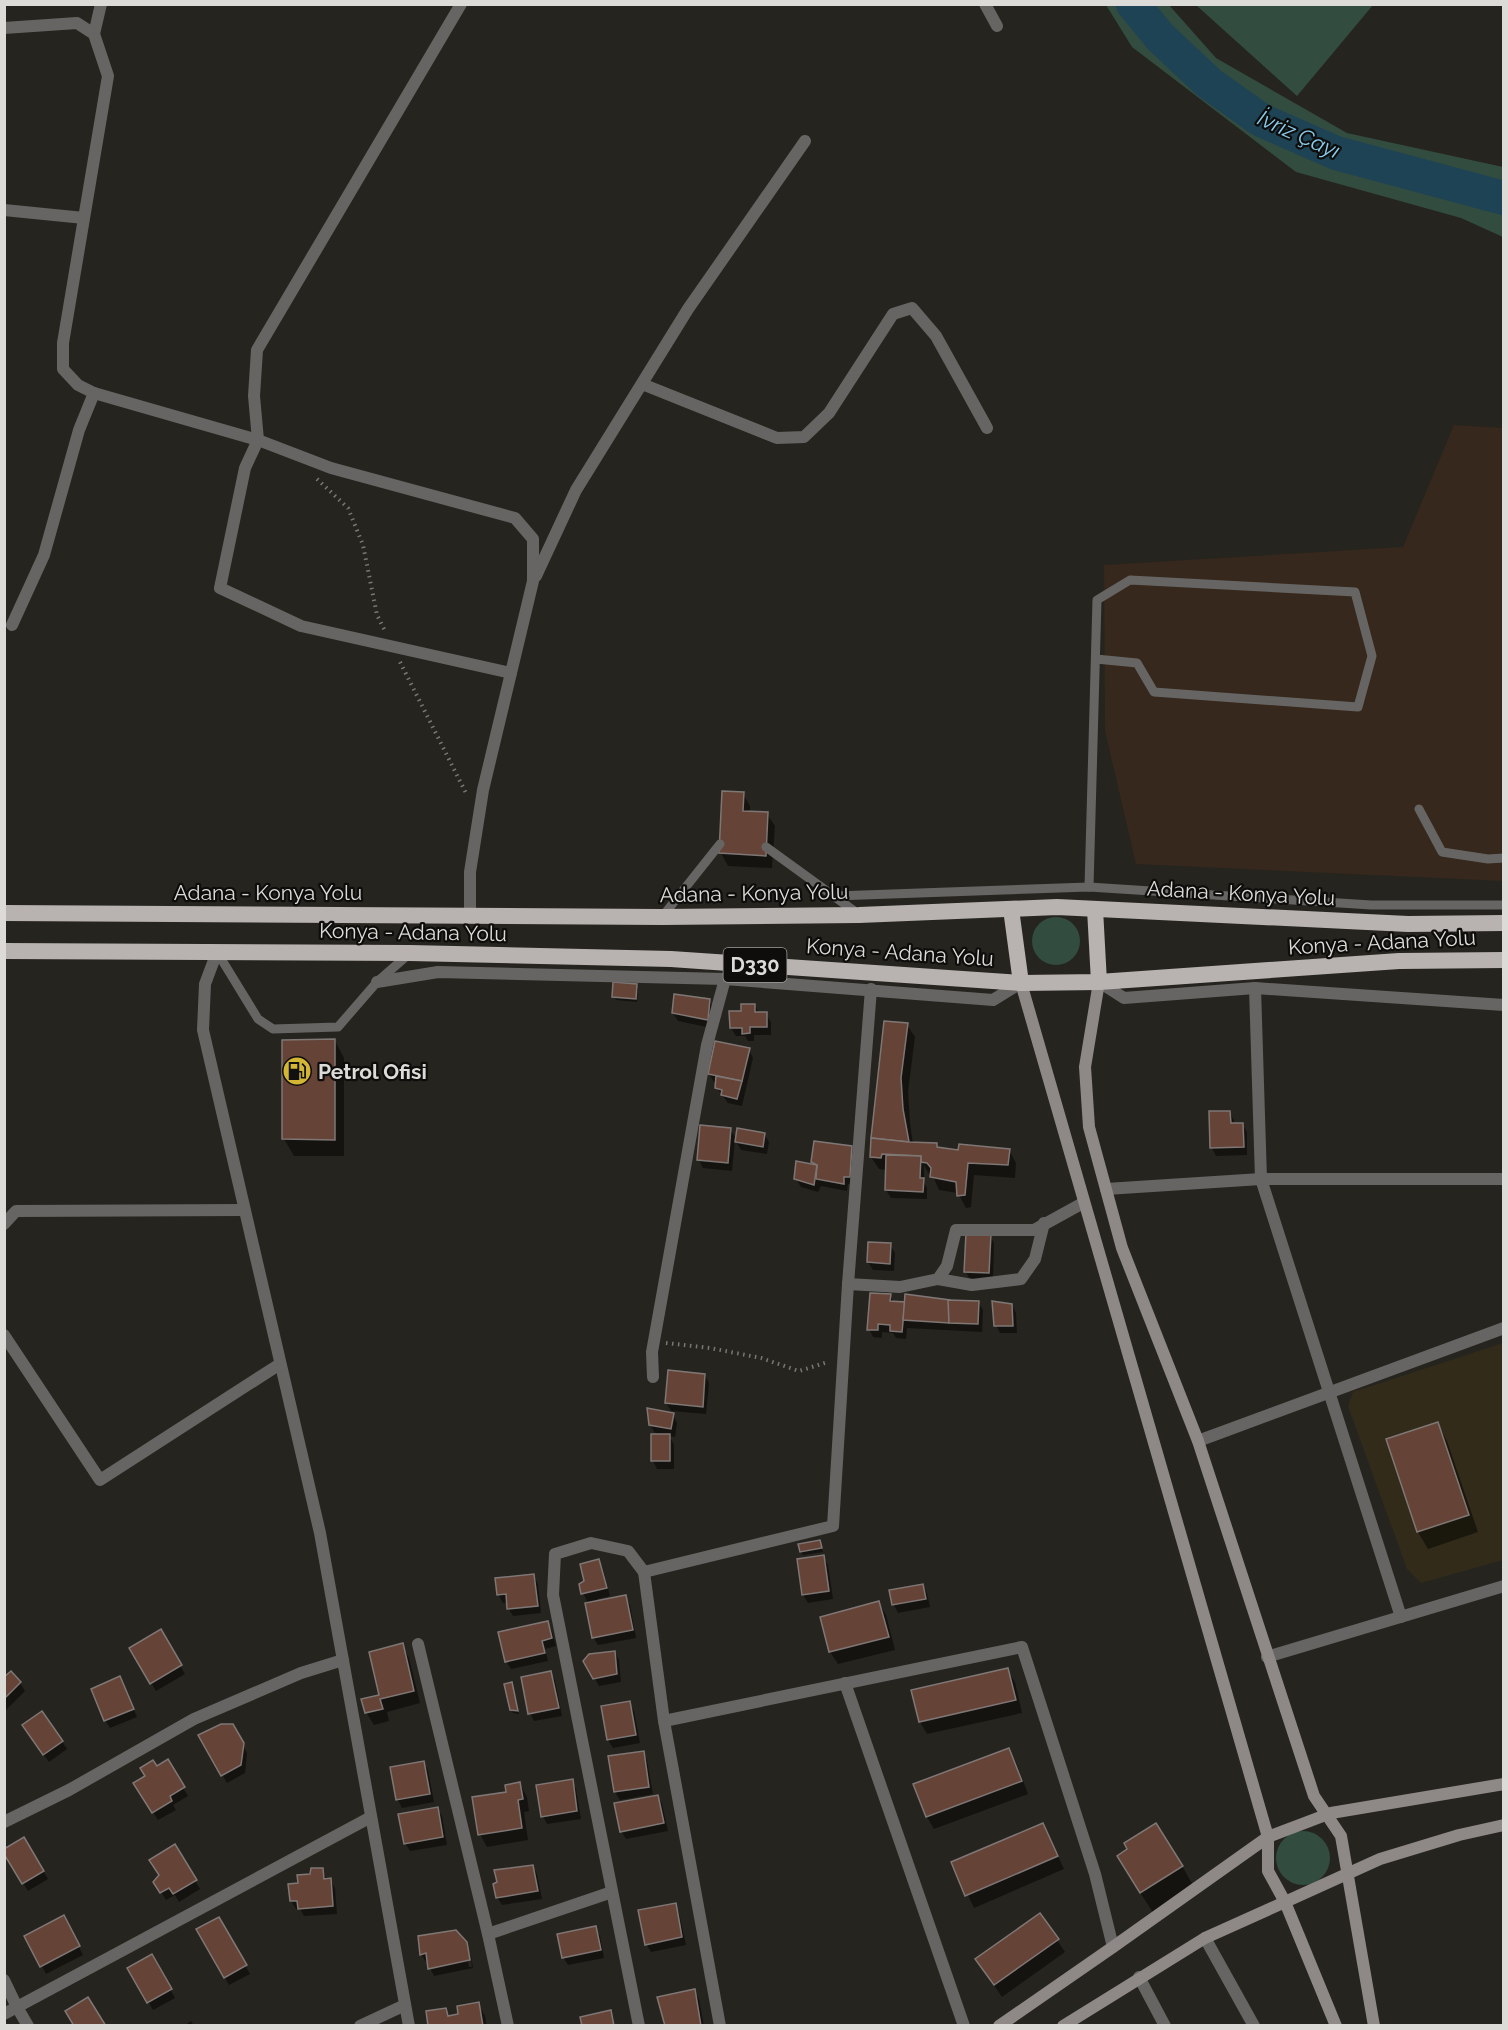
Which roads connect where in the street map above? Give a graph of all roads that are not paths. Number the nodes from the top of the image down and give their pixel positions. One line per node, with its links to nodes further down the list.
1 (101, 4): 6 (street)
2 (461, 4): 13 (street)
3 (985, 4): 4 (street)
4 (998, 26)
5 (4, 28): 6 (street)
6 (94, 34): 9 (street)
7 (805, 141): 10 (street)
8 (4, 210): 9 (street)
9 (84, 218): 11 (street)
10 (642, 384): 12 (street); 14 (street)
11 (94, 393): 13 (street); 15 (street)
12 (987, 428)
13 (258, 440): 14 (street); 17 (street)
14 (533, 581): 17 (street)
15 (12, 625)
16 (1096, 659): 16 (lane); 22 (lane)
17 (511, 673): 28 (street)
18 (1419, 808): 21 (lane)
19 (720, 844): 30 (lane)
20 (766, 847): 23 (lane)
21 (1503, 858)
22 (1089, 887): 23 (lane); 24 (lane)
23 (835, 896): 29 (lane)
24 (1503, 905)
25 (1011, 909): 26 (highway, Adana - Konya Yolu); 29 (highway, Adana - Konya Yolu); 39 (highway)
26 (1095, 909): 31 (highway, Adana - Konya Yolu); 38 (highway)
27 (4, 913): 28 (highway, Adana - Konya Yolu)
28 (470, 915): 30 (highway, Adana - Konya Yolu)
29 (859, 915): 30 (highway, Adana - Konya Yolu)
30 (662, 917)
31 (1503, 922)
32 (4, 951): 33 (highway, Konya - Adana Yolu / D330)
33 (217, 952): 34 (highway, Konya - Adana Yolu / D330); 37 (lane); 47 (street)
34 (410, 953): 37 (lane); 39 (highway, Konya - Adana Yolu / D330)
35 (1503, 960): 38 (highway, Konya - Adana Yolu / D330)
36 (725, 979): 37 (street); 41 (street); 55 (street)
37 (377, 982)
38 (1098, 982): 39 (highway, Konya - Adana Yolu / D330); 40 (street); 45 (main road)
39 (1021, 983): 41 (street); 46 (main road)
40 (1255, 988): 42 (street); 43 (street)
41 (872, 989): 51 (street)
42 (1503, 1005)
43 (1261, 1179): 44 (street); 45 (street); 56 (street)
44 (1503, 1179)
45 (1106, 1189): 57 (main road)
46 (1083, 1203): 48 (street); 71 (main road)
47 (244, 1210): 49 (street); 54 (street)
48 (1044, 1223): 50 (street); 50 (street)
49 (4, 1224)
50 (938, 1279): 51 (street)
51 (848, 1284): 58 (street)
52 (1503, 1328): 56 (street)
53 (4, 1335): 54 (street)
54 (280, 1364): 63 (street)
55 (653, 1377)
56 (1330, 1392): 57 (street); 60 (street)
57 (1198, 1441): 62 (main road)
58 (644, 1572): 65 (street); 73 (street)
59 (1503, 1586): 60 (street)
60 (1401, 1617): 62 (street)
61 (418, 1644): 75 (street)
62 (1267, 1657): 67 (main road)
63 (343, 1660): 68 (street); 69 (street)
64 (845, 1683): 65 (street); 77 (street); 89 (street)
65 (664, 1721): 88 (street)
66 (1503, 1784): 67 (main road)
67 (1326, 1815): 71 (main road); 72 (main road)
68 (371, 1817): 80 (street); 81 (street)
69 (4, 1822)
70 (1503, 1825): 72 (main road)
71 (1268, 1837): 74 (main road); 77 (main road)
72 (1347, 1873): 74 (main road); 95 (main road)
73 (612, 1893): 75 (street); 87 (street)
74 (1285, 1902): 76 (main road); 94 (main road)
75 (488, 1934): 86 (street)
76 (1205, 1938): 78 (main road); 93 (street)
77 (1113, 1947): 90 (main road)
78 (1139, 1977): 91 (main road); 92 (street)
79 (4, 1980): 81 (street)
80 (405, 2005): 84 (street); 85 (street)
81 (17, 2007): 82 (street); 83 (street)
82 (4, 2014)
83 (28, 2025)
84 (360, 2025)
85 (409, 2025)
86 (508, 2025)
87 (639, 2025)
88 (720, 2025)
89 (964, 2025)
90 (999, 2025)
91 (1063, 2025)
92 (1165, 2025)
93 (1254, 2025)
94 (1336, 2025)
95 (1374, 2025)

